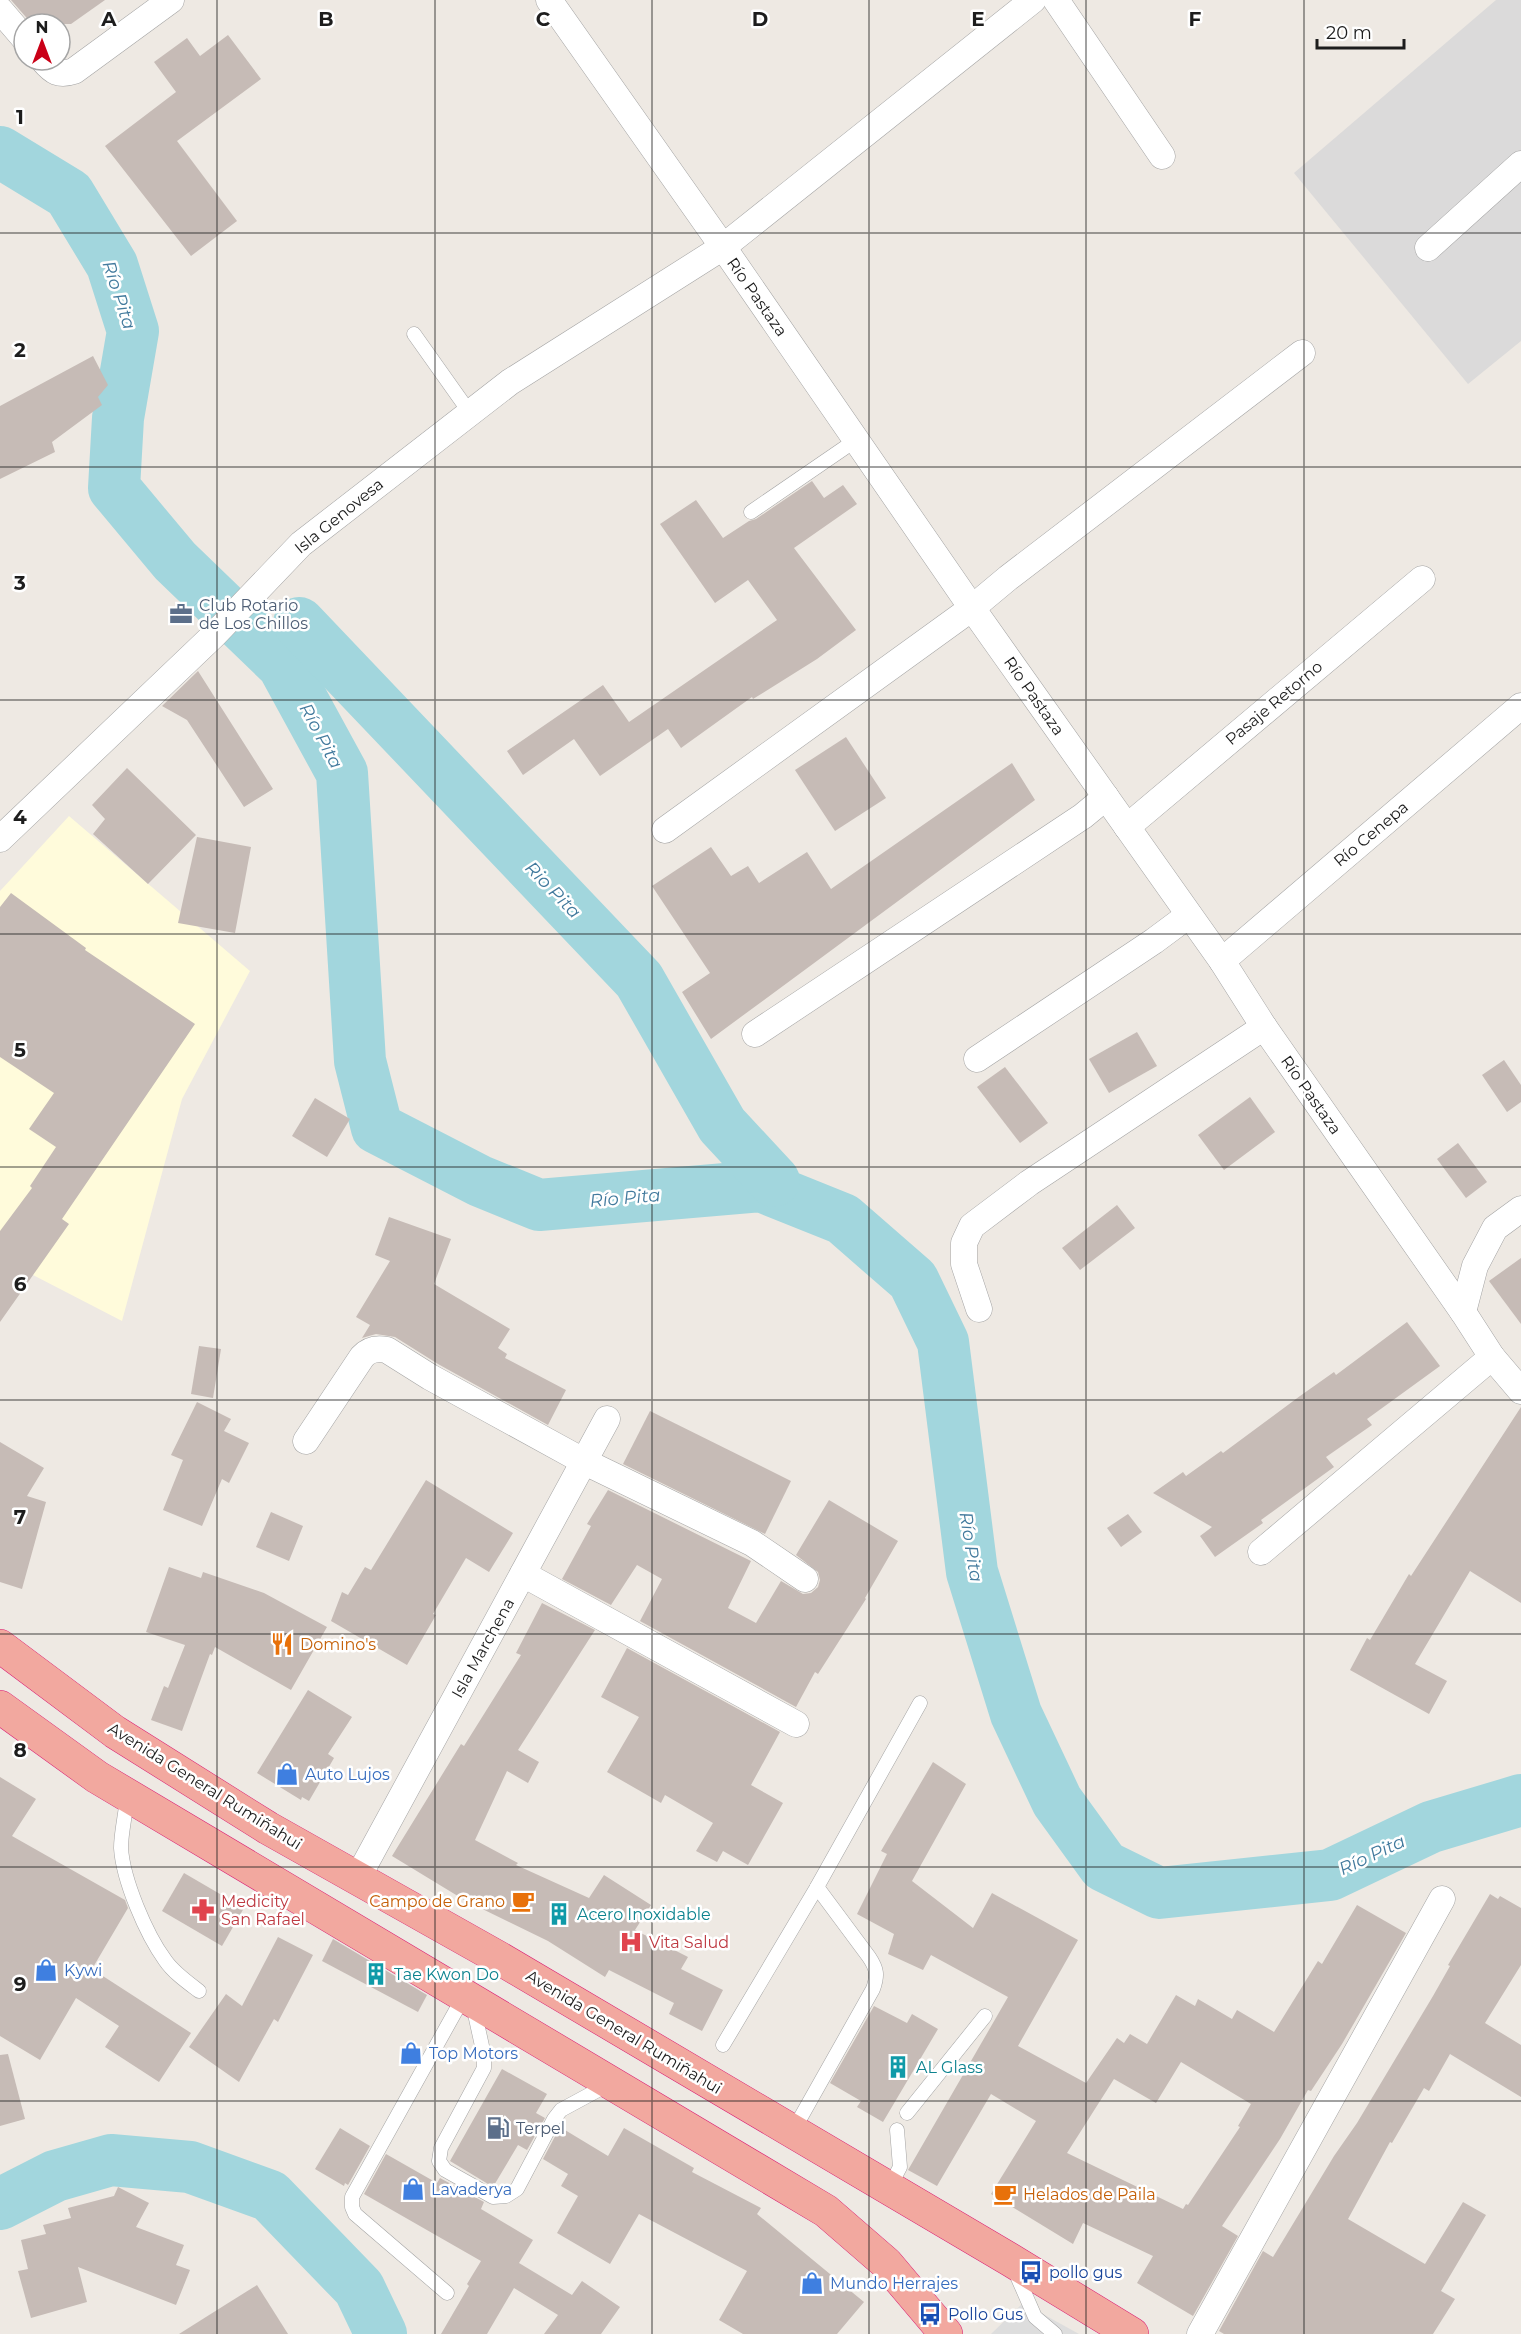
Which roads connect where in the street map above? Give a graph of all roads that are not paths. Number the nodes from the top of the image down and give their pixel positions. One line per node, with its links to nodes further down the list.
1 (171, 0): 7 (street)
2 (549, 0): 10 (street, Río Pastaza)
3 (1033, 0): 10 (street, Isla Genovesa)
4 (1056, 0): 8 (street)
5 (0, 10): 6 (street)
6 (12, 24)
7 (72, 71)
8 (1162, 156)
9 (1521, 164): 11 (street)
10 (723, 247): 14 (street, Isla Genovesa); 15 (street, Río Pastaza)
11 (1428, 248)
12 (414, 334): 14 (lane)
13 (1302, 353): 18 (street)
14 (470, 413): 23 (street, Isla Genovesa)
15 (856, 440): 16 (lane); 18 (street, Río Pastaza)
16 (751, 512)
17 (1422, 579): 21 (street, Pasaje Retorno)
18 (972, 608): 20 (street, Río Pastaza); 22 (street)
19 (1521, 706): 25 (street, Río Cenepa)
20 (1106, 797): 21 (street, Río Pastaza); 27 (street)
21 (1127, 827): 24 (street, Río Pastaza)
22 (665, 830)
23 (0, 839)
24 (1189, 915): 25 (street, Río Pastaza); 28 (street)
25 (1222, 961): 26 (street, Río Pastaza)
26 (1264, 1028): 30 (street); 31 (street, Río Pastaza)
27 (755, 1034)
28 (977, 1059)
29 (1521, 1209): 31 (street)
30 (979, 1309)
31 (1463, 1312): 32 (street, Río Pastaza)
32 (1492, 1357): 33 (street, Río Pastaza); 37 (street)
33 (1521, 1391)
34 (607, 1419): 36 (street, Isla Marchena)
35 (306, 1441): 36 (street)
36 (585, 1462): 38 (street, Isla Marchena); 39 (street)
37 (1261, 1552)
38 (523, 1574): 43 (street); 45 (street, Isla Marchena)
39 (805, 1579)
40 (0, 1646): 45 (highway, Avenida General Rumiñahui)
41 (920, 1703): 46 (lane)
42 (0, 1707): 44 (highway)
43 (796, 1724)
44 (127, 1795): 48 (lane); 49 (highway)
45 (358, 1877): 55 (highway, Avenida General Rumiñahui)
46 (817, 1887): 51 (lane); 55 (lane)
47 (1442, 1899): 62 (street)
48 (199, 1990)
49 (468, 1998): 52 (highway); 52 (lane); 58 (lane)
50 (984, 2016): 53 (lane)
51 (723, 2045)
52 (611, 2083): 59 (highway)
53 (908, 2113)
54 (897, 2130): 56 (lane)
55 (793, 2131): 56 (highway, Avenida General Rumiñahui)
56 (889, 2188): 57 (highway, Avenida General Rumiñahui)
57 (1009, 2259): 60 (lane); 61 (highway, Avenida General Rumiñahui)
58 (447, 2293)
59 (946, 2334)
60 (1055, 2334)
61 (1132, 2334)
62 (1200, 2334)

